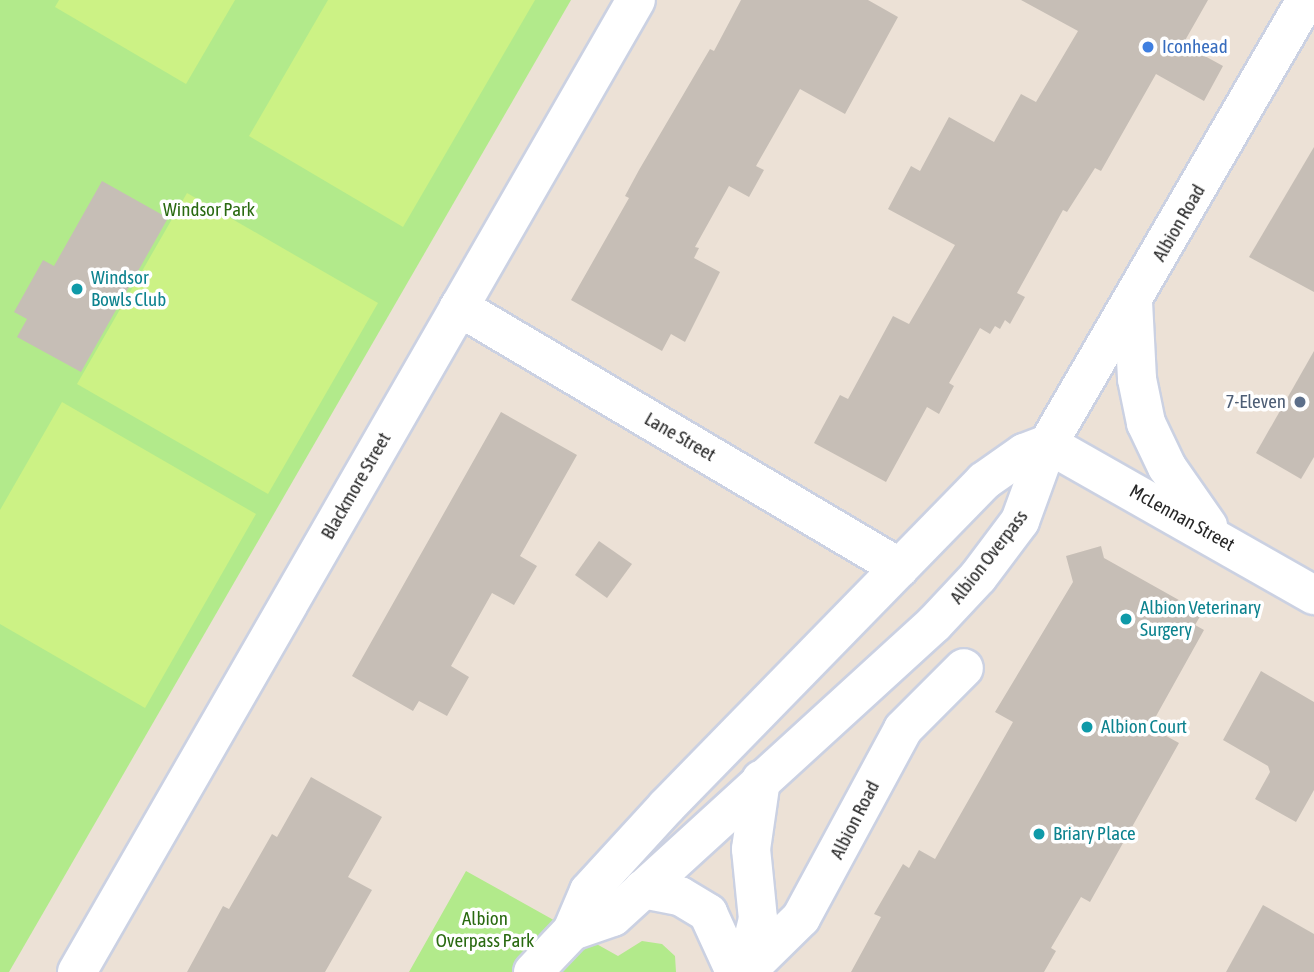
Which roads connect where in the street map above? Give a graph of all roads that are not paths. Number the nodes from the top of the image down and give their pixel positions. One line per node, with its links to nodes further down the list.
1 (636, 0): 4 (street, Blackmore Street)
2 (1306, 0): 3 (street, Albion Road)
3 (1133, 302): 5 (street, Albion Road); 6 (street)
4 (459, 307): 7 (street, Lane Street); 13 (street, Blackmore Street)
5 (1048, 444): 6 (street, McLennan Street); 7 (street); 10 (street, Albion Overpass)
6 (1217, 537): 8 (street, McLennan Street)
7 (900, 568): 12 (street)
8 (1314, 595)
9 (964, 668): 16 (street, Albion Road)
10 (761, 780): 11 (street, Albion Overpass); 16 (street, Albion Road)
11 (643, 889): 12 (street, Albion Overpass); 15 (street)
12 (572, 931): 14 (street)
13 (77, 972)
14 (533, 972)
15 (735, 972)
16 (745, 972)

